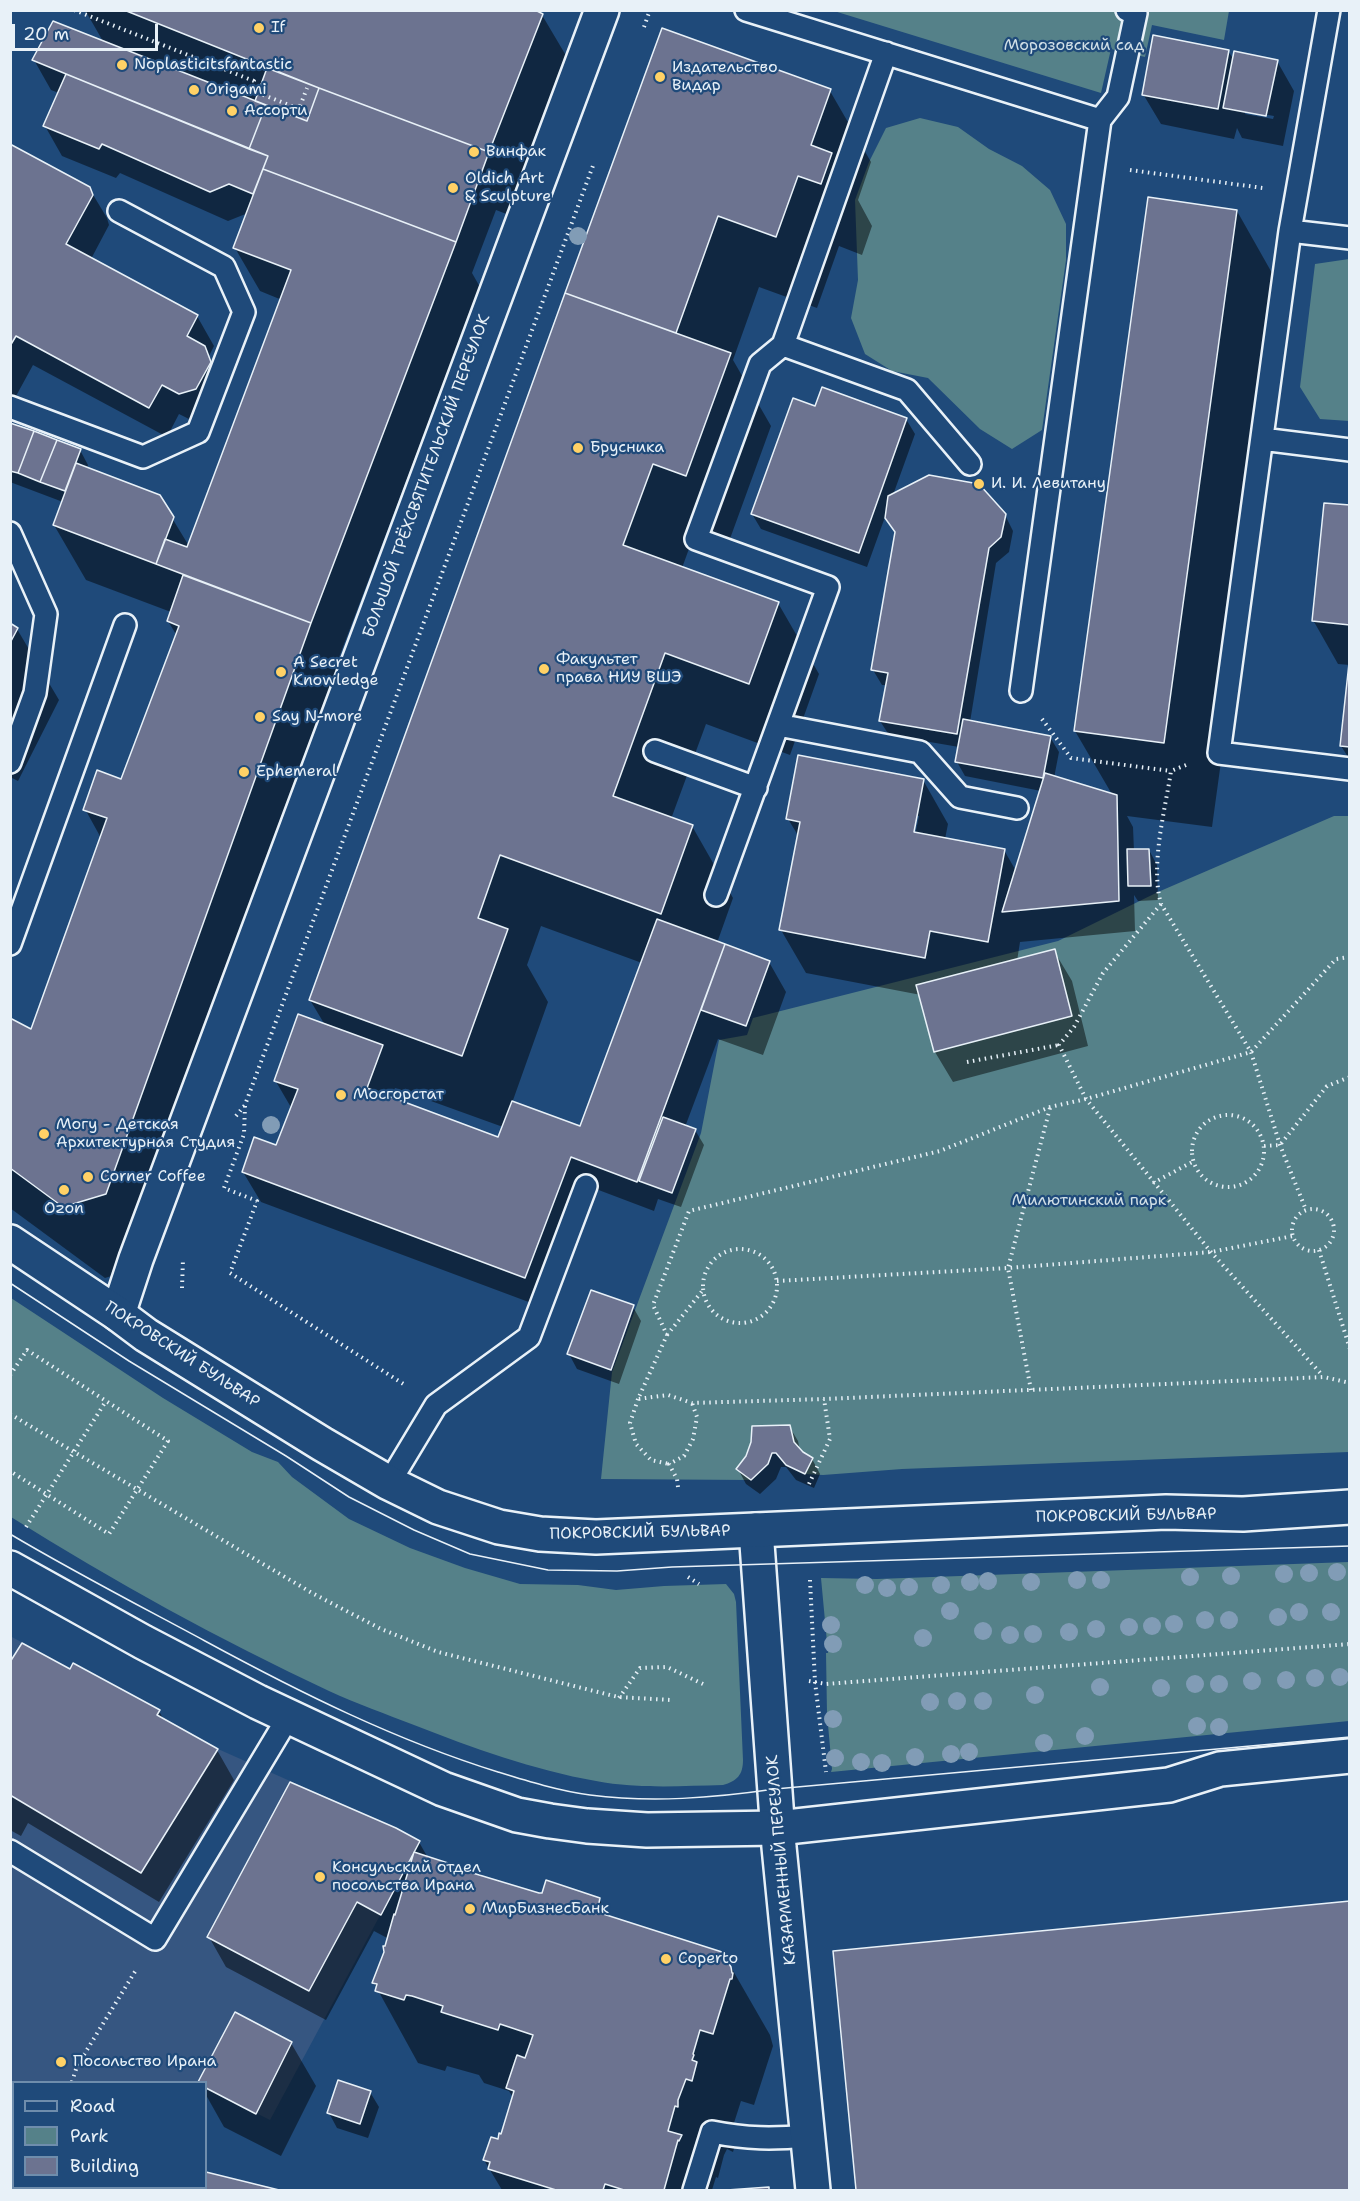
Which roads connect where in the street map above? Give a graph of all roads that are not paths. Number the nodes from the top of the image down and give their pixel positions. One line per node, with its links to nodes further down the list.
1 (602, 10): 28 (main road, БОЛЬШОЙ ТРЁХСВЯТИТЕЛЬСКИЙ ПЕРЕУЛОК)
2 (746, 10): 5 (lane)
3 (1126, 10): 6 (lane)
4 (1329, 10): 8 (lane)
5 (886, 54): 6 (lane); 10 (lane)
6 (1100, 120): 17 (lane)
7 (119, 211): 11 (lane)
8 (1290, 231): 9 (lane); 12 (lane)
9 (1350, 238)
10 (783, 345): 14 (lane); 18 (lane)
11 (10, 407)
12 (1262, 439): 13 (lane); 21 (lane)
13 (1350, 450)
14 (970, 464)
15 (10, 533): 20 (lane)
16 (125, 625): 25 (lane)
17 (1021, 691)
18 (778, 725): 22 (lane); 23 (lane)
19 (655, 751): 22 (lane)
20 (11, 763)
21 (1350, 769)
22 (756, 788): 24 (lane)
23 (1017, 808)
24 (716, 895)
25 (10, 944)
26 (586, 1186): 29 (lane)
27 (10, 1242): 28 (main road, ПОКРОВСКИЙ БУЛЬВАР)
28 (118, 1314): 29 (main road, ПОКРОВСКИЙ БУЛЬВАР)
29 (389, 1483): 31 (main road, ПОКРОВСКИЙ БУЛЬВАР)
30 (1350, 1507): 31 (main road, ПОКРОВСКИЙ БУЛЬВАР)
31 (756, 1530): 35 (main road, КАЗАРМЕННЫЙ ПЕРЕУЛОК)
32 (10, 1568): 33 (main road)
33 (289, 1716): 35 (main road); 36 (lane)
34 (1350, 1756): 35 (main road)
35 (778, 1828): 37 (main road, КАЗАРМЕННЫЙ ПЕРЕУЛОК)
36 (10, 1851)
37 (808, 2136): 38 (lane); 39 (main road, КАЗАРМЕННЫЙ ПЕРЕУЛОК)
38 (694, 2190)
39 (813, 2190)

